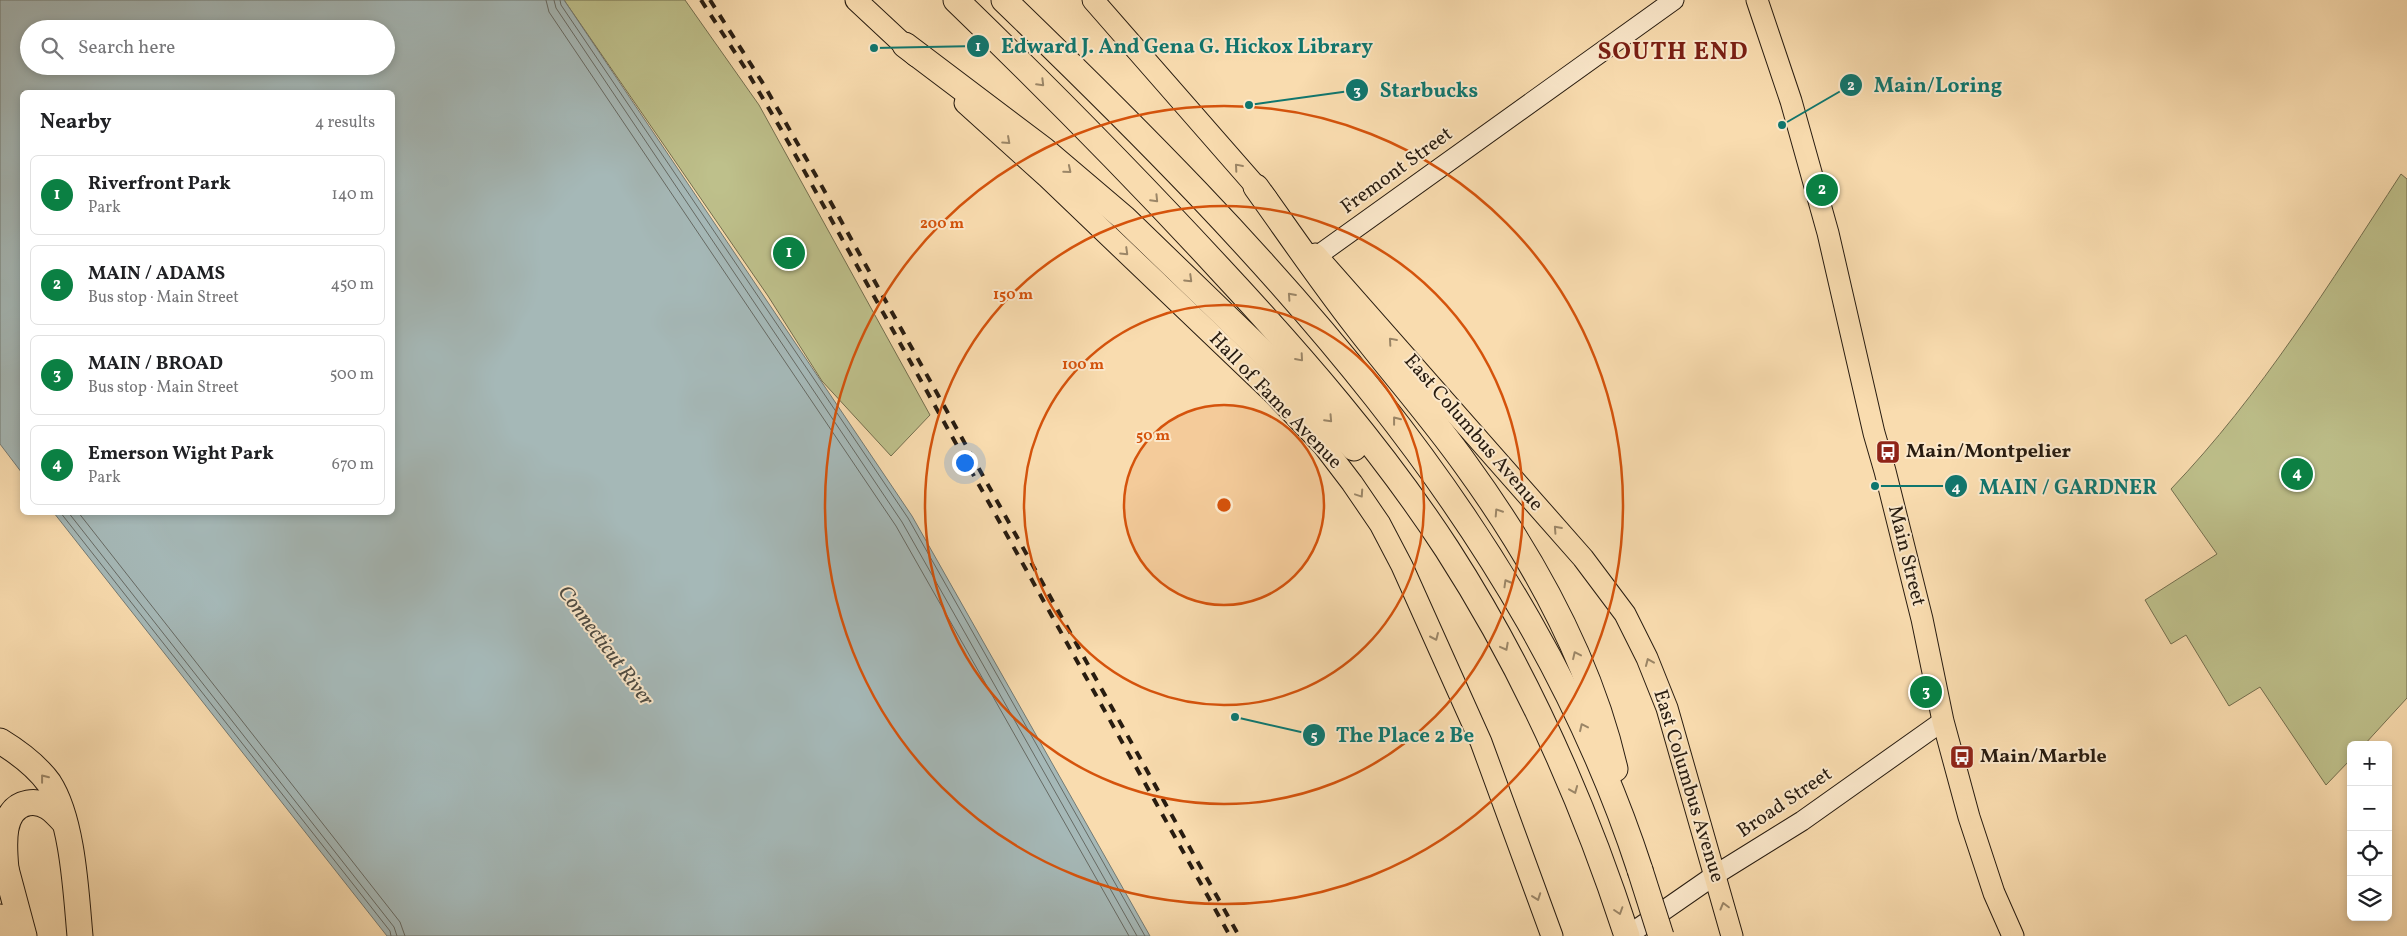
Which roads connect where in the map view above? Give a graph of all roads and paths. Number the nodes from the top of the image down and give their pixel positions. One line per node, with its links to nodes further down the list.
1 (856, 0): 7 (main road, Hall of Fame Avenue)
2 (956, 0): 10 (highway, one-way to 10)
3 (1004, 0): 15 (highway, one-way to 3)
4 (1093, 0): 8 (main road, East Columbus Avenue, one-way to 4)
5 (1674, 0): 9 (main road, Fremont Street)
6 (1757, 0): 11 (main road, Main Street)
7 (905, 45): 10 (highway, one-way to 10); 21 (main road, Hall of Fame Avenue, one-way to 21)
8 (1256, 187): 9 (main road, East Columbus Avenue); 15 (highway, one-way to 8)
9 (1317, 256): 16 (main road, East Columbus Avenue, one-way to 9)
10 (1474, 592): 22 (highway, one-way to 22)
11 (1943, 721): 16 (main road, Broad Street); 25 (main road, Main Street)
12 (0, 741): 13 (highway, one-way to 12)
13 (64, 822): 14 (highway); 20 (highway)
14 (3, 858): 19 (highway)
15 (1637, 861): 23 (highway, bridge)
16 (1716, 875): 22 (main road, Broad Street); 24 (main road, East Columbus Avenue, one-way to 16)
17 (0, 917): 18 (highway)
18 (5, 936)
19 (24, 936)
20 (80, 936)
21 (1552, 936)
22 (1627, 936)
23 (1661, 936)
24 (1732, 936)
25 (2013, 936)

